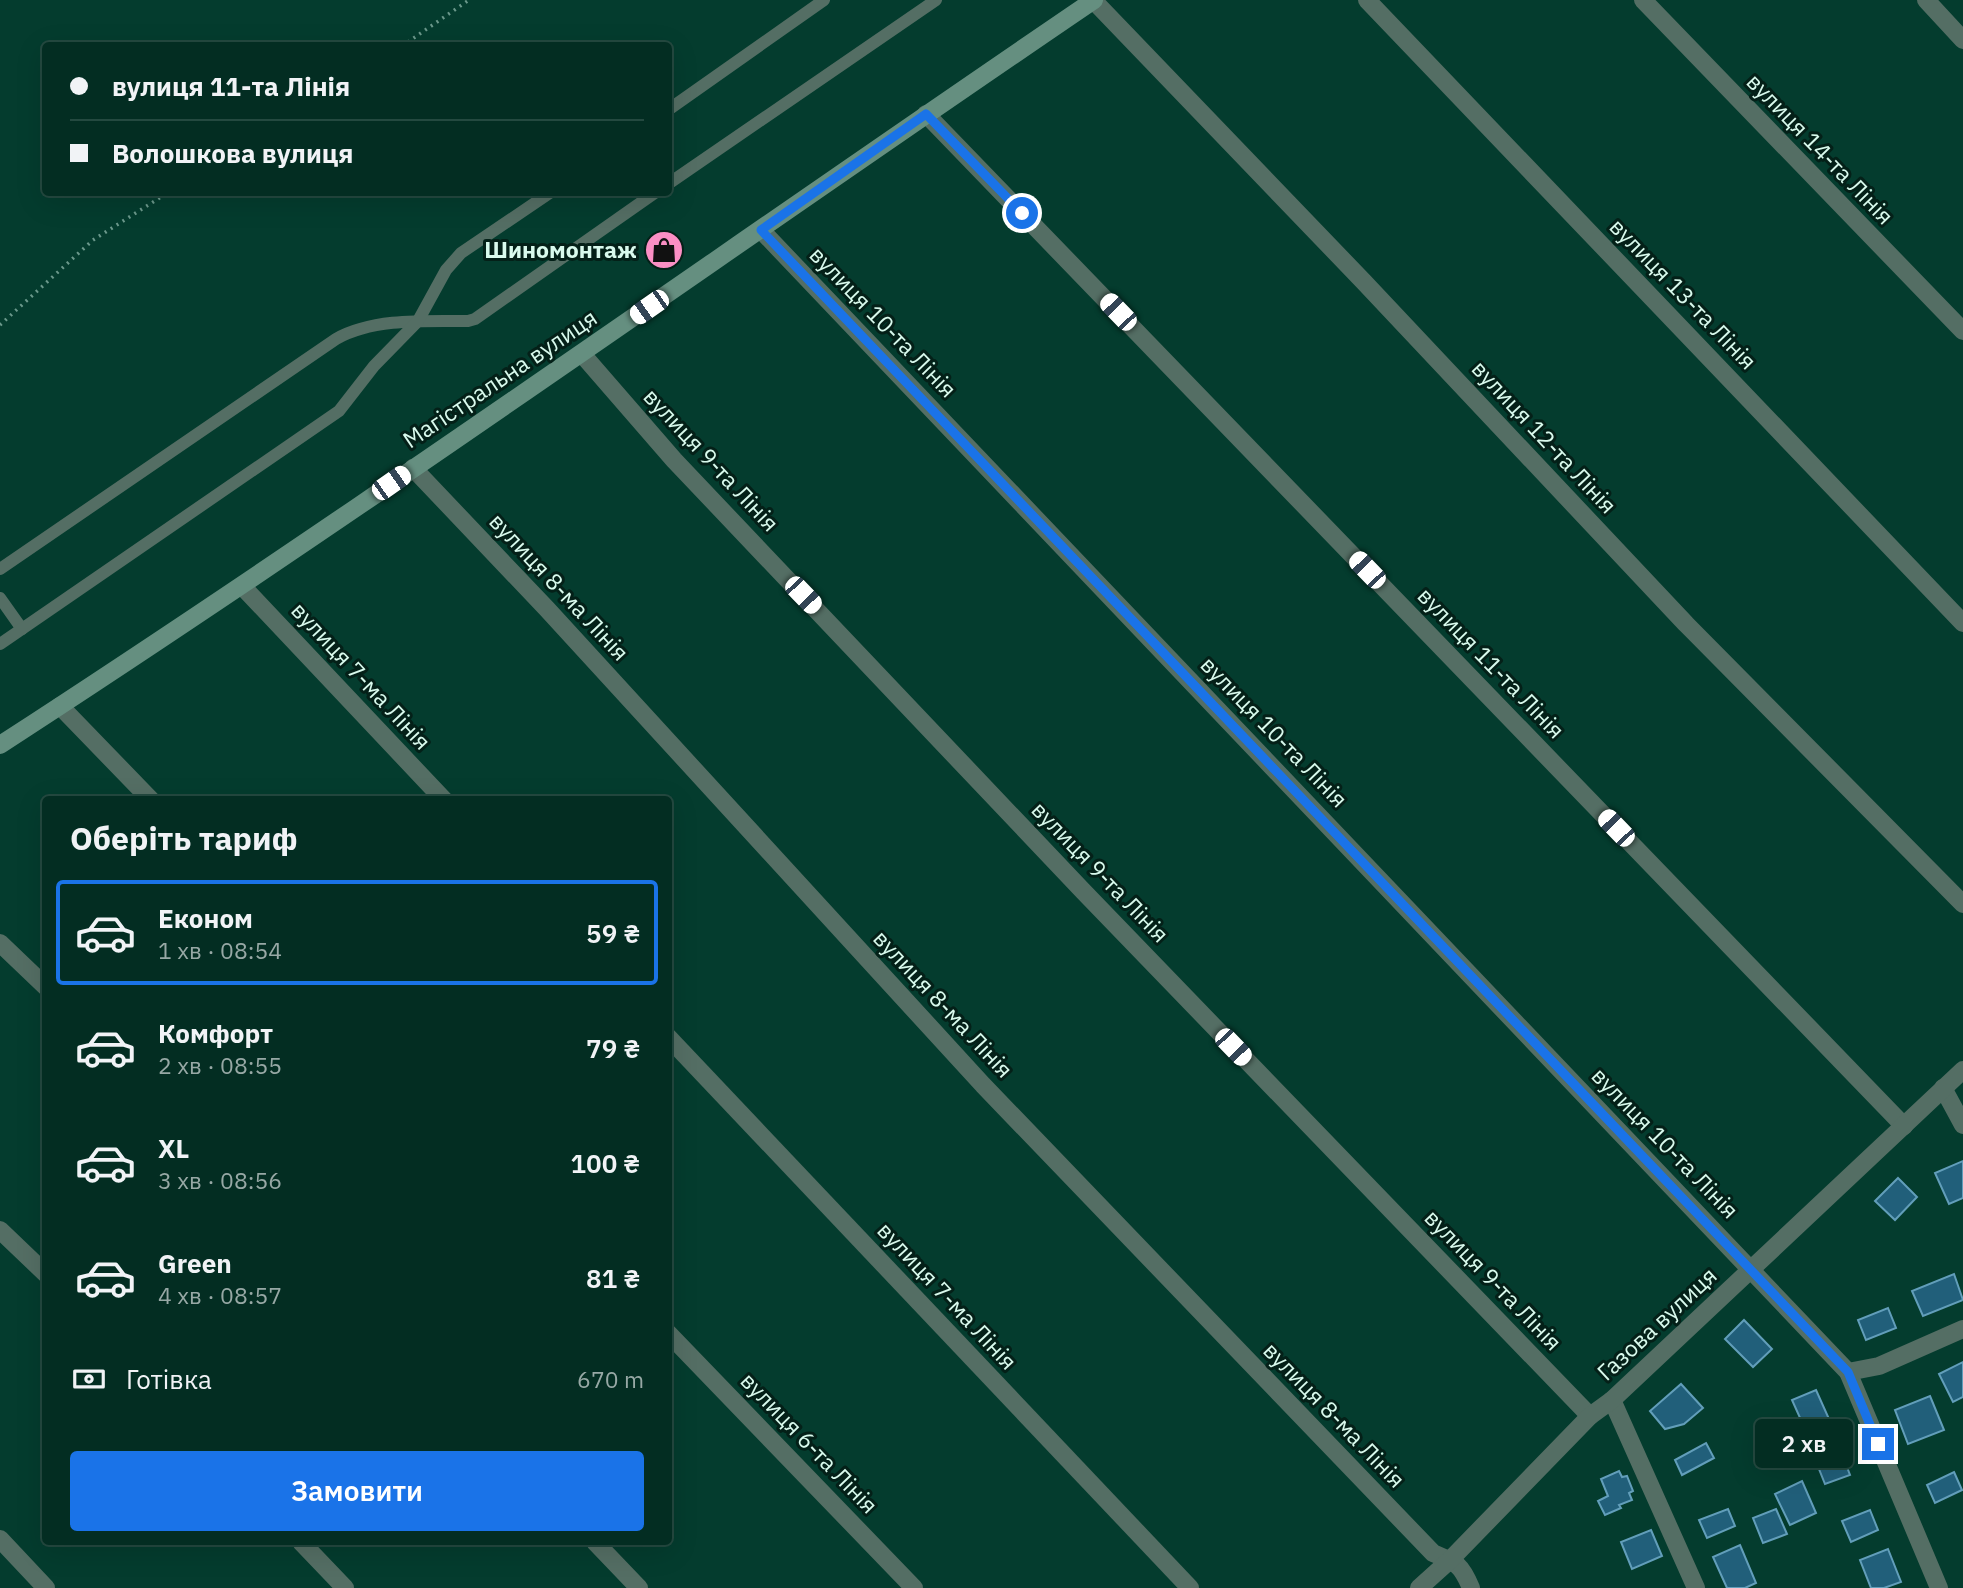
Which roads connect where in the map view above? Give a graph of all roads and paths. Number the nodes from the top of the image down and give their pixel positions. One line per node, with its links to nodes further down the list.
1 (469, 0): 9 (path)
2 (824, 0): 10 (lane)
3 (936, 0): 12 (lane)
4 (1093, 0): 11 (street, Магістральна вулиця); 32 (street, вулиця 12-та Лінія)
5 (1367, 0): 25 (street, вулиця 13-та Лінія)
6 (1643, 0): 19 (street, вулиця 14-та Лінія)
7 (1926, 0): 8 (street)
8 (1963, 40)
9 (408, 42)
10 (672, 107)
11 (926, 114): 16 (street, Магістральна вулиця); 39 (street, вулиця 11-та Лінія)
12 (672, 181)
13 (163, 196): 18 (path)
14 (545, 196): 17 (lane)
15 (650, 196): 17 (lane)
16 (761, 230): 20 (street, Магістральна вулиця); 41 (street, вулиця 10-та Лінія)
17 (418, 321): 22 (lane); 26 (lane)
18 (0, 326)
19 (1963, 331)
20 (582, 354): 21 (street, Магістральна вулиця); 47 (street, вулиця 9-та Лінія)
21 (413, 468): 23 (street, Магістральна вулиця); 51 (street, вулиця 8-ма Лінія)
22 (0, 569)
23 (242, 586): 28 (street, Магістральна вулиця); 31 (street, вулиця 7-ма Лінія)
24 (0, 598): 26 (lane)
25 (1963, 623)
26 (22, 629): 27 (lane)
27 (0, 644)
28 (60, 706): 29 (street, Магістральна вулиця); 30 (street)
29 (0, 745)
30 (147, 796)
31 (440, 796)
32 (1963, 904)
33 (0, 943): 34 (street)
34 (42, 983)
35 (672, 1041): 56 (street, вулиця 7-ма Лінія)
36 (1963, 1070): 37 (street, Газова вулиця)
37 (1944, 1088): 38 (street); 39 (street, Газова вулиця)
38 (1963, 1125)
39 (1904, 1126): 41 (street, Газова вулиця)
40 (0, 1230): 42 (street)
41 (1751, 1269): 45 (street, вулиця 10-та Лінія); 46 (street, Газова вулиця)
42 (42, 1270)
43 (1963, 1329): 45 (street)
44 (672, 1337): 55 (street, вулиця 6-та Лінія)
45 (1848, 1372): 60 (street)
46 (1612, 1400): 47 (street, Газова вулиця); 59 (street)
47 (1590, 1416): 51 (street, Газова вулиця)
48 (0, 1539): 52 (street)
49 (304, 1545): 53 (street)
50 (597, 1545): 54 (street)
51 (1450, 1560): 57 (street, Газова вулиця); 58 (street, вулиця 8-ма Лінія)
52 (46, 1588)
53 (345, 1588)
54 (639, 1588)
55 (914, 1588)
56 (1189, 1588)
57 (1419, 1588)
58 (1471, 1588)
59 (1696, 1588)
60 (1939, 1588)

